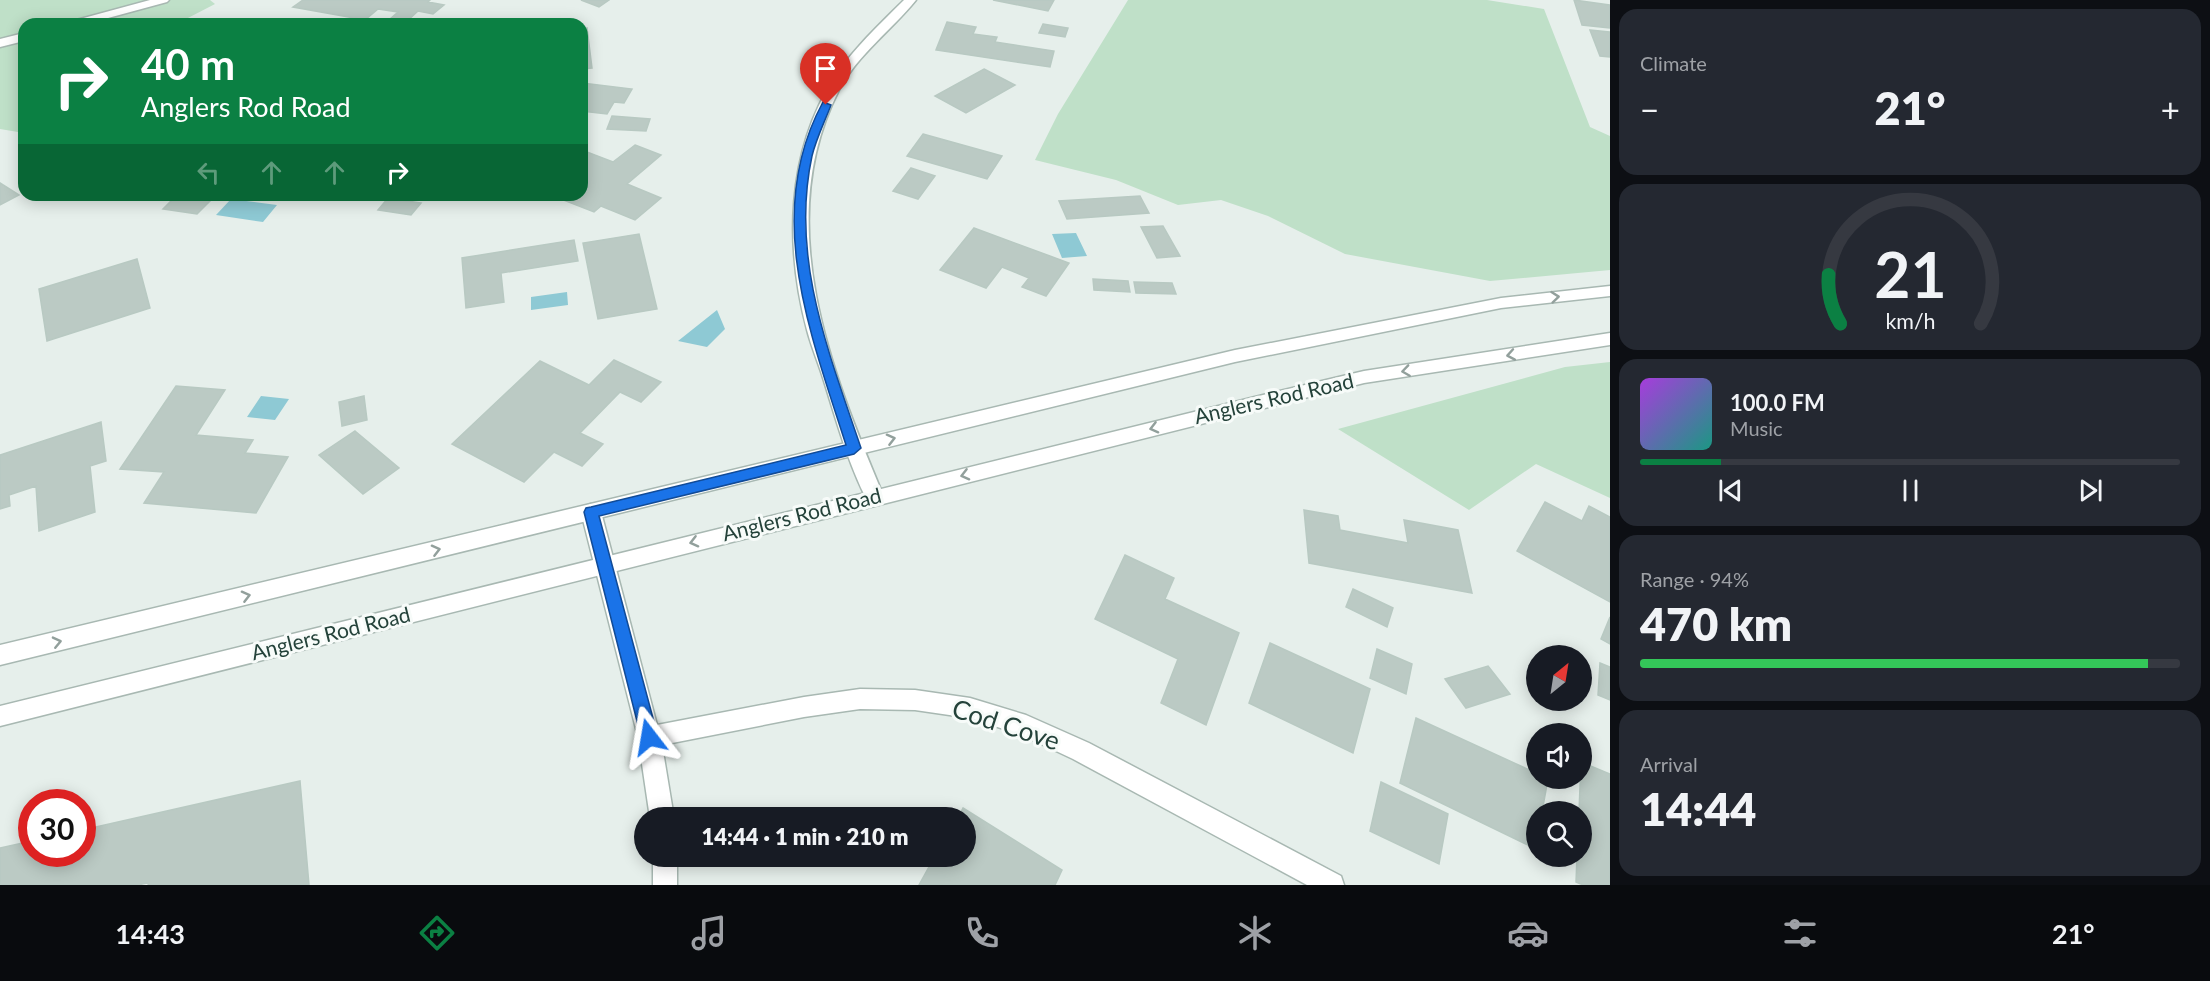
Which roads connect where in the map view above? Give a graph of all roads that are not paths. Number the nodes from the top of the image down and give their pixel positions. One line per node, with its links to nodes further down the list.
1 (164, 0): 3 (street)
2 (910, 0): 8 (street)
3 (98, 18)
4 (18, 38): 5 (street)
5 (0, 43)
6 (1610, 291): 8 (street, one-way to 6)
7 (1610, 339): 9 (street, Anglers Rod Road, one-way to 9)
8 (854, 448): 9 (street); 10 (street)
9 (875, 497): 11 (street, Anglers Rod Road, one-way to 11)
10 (591, 512): 11 (street); 12 (street, one-way to 10)
11 (605, 565): 13 (street, Anglers Rod Road); 14 (street)
12 (0, 655)
13 (0, 716)
14 (649, 737): 15 (street); 18 (street, Cod Cove)
15 (660, 807)
16 (665, 867): 17 (street)
17 (665, 885)
18 (1332, 885)

